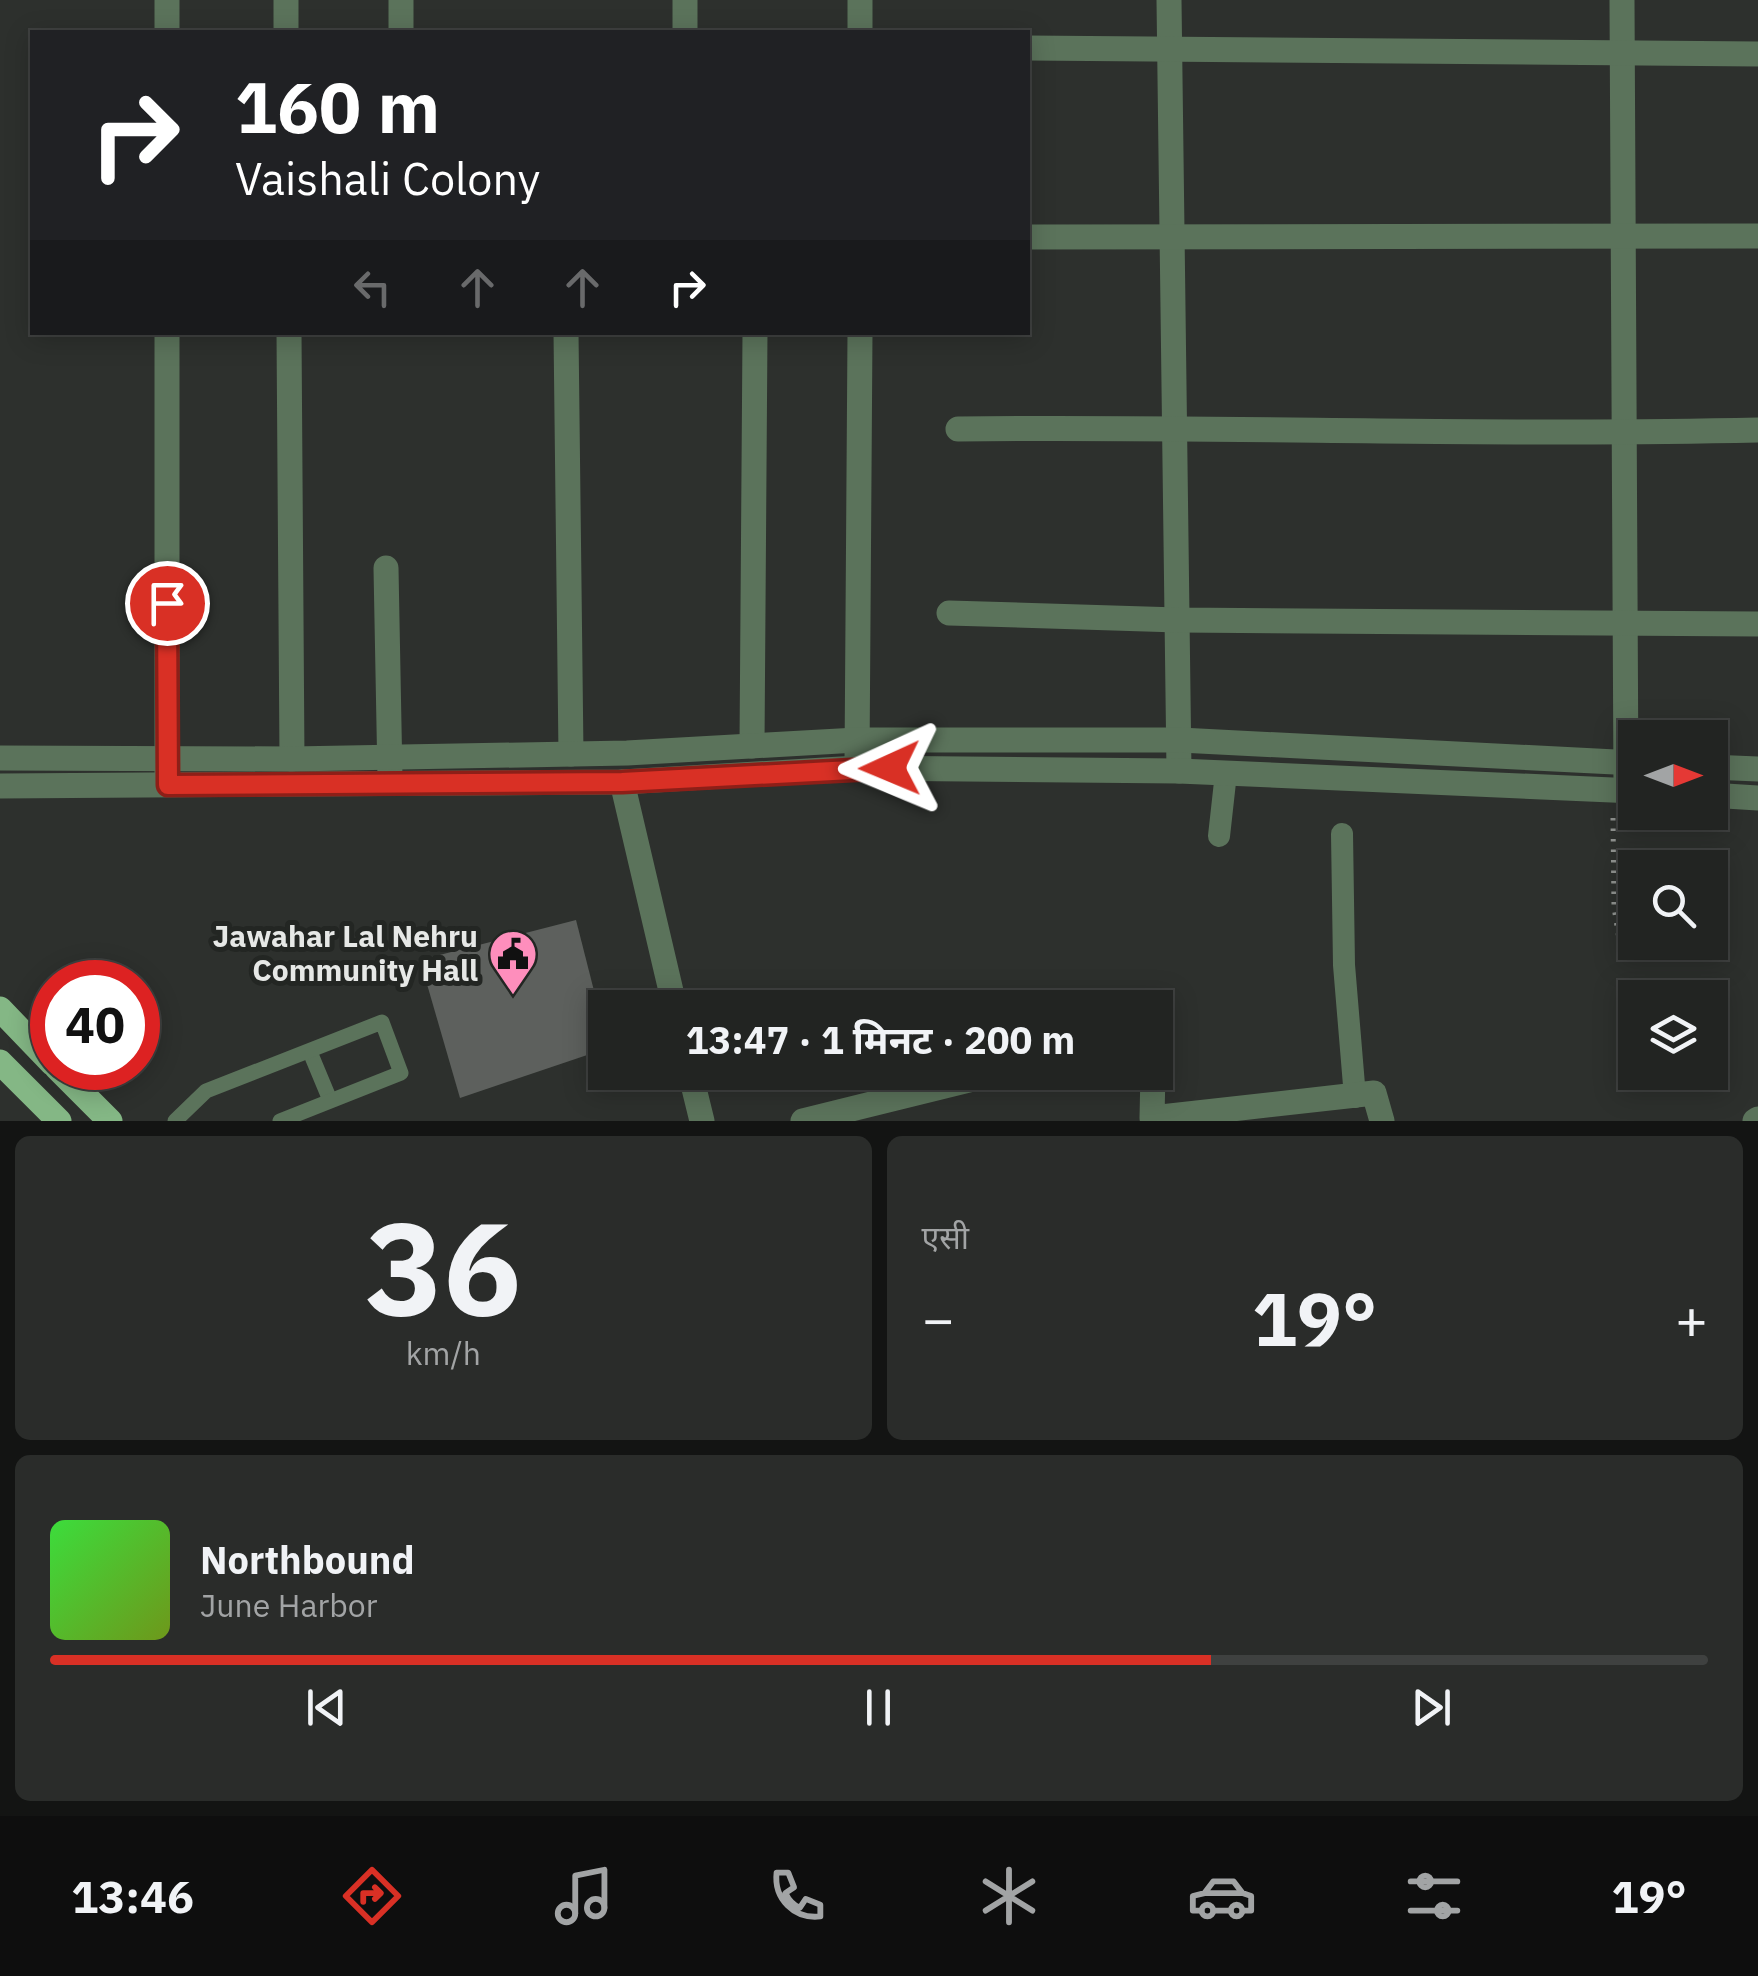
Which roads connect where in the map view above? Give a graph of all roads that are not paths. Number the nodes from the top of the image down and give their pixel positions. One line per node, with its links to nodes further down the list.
1 (167, 0): 8 (street)
2 (286, 0): 9 (street)
3 (401, 0): 10 (street)
4 (685, 0): 11 (street)
5 (860, 0): 12 (street)
6 (1169, 0): 14 (street)
7 (1622, 0): 15 (street)
8 (167, 30)
9 (286, 30)
10 (401, 30)
11 (686, 30)
12 (860, 30)
13 (1030, 48): 14 (street)
14 (1168, 49): 15 (street); 17 (street)
15 (1622, 52): 16 (street); 18 (street)
16 (1758, 54)
17 (1172, 236): 18 (street); 20 (street); 26 (street)
18 (1623, 236): 19 (street); 29 (street)
19 (1758, 236)
20 (1030, 237)
21 (167, 335): 41 (street)
22 (288, 335): 42 (street)
23 (566, 335): 39 (street)
24 (755, 335): 38 (street)
25 (860, 335): 36 (street)
26 (1174, 426): 27 (street); 29 (street); 32 (street)
27 (958, 428)
28 (1758, 430): 29 (street)
29 (1624, 433): 33 (street)
30 (386, 568): 47 (street)
31 (949, 614): 32 (street)
32 (1178, 620): 33 (street); 37 (street)
33 (1624, 622): 34 (street); 35 (street)
34 (1758, 624)
35 (1628, 720)
36 (857, 740): 37 (street); 38 (street); 45 (street)
37 (1180, 740): 43 (street); 48 (street)
38 (752, 746): 39 (street)
39 (571, 754): 47 (street)
40 (0, 758): 41 (street)
41 (167, 758): 42 (street); 51 (street)
42 (292, 759): 47 (street)
43 (1618, 761)
44 (1728, 767): 46 (street)
45 (858, 768): 48 (street); 50 (street)
46 (1758, 769)
47 (390, 770): 50 (street); 51 (street)
48 (1179, 771): 49 (street)
49 (1226, 773): 53 (street); 57 (street)
50 (622, 782): 58 (street)
51 (168, 785): 52 (street)
52 (0, 786)
53 (1618, 790)
54 (1728, 797): 55 (street)
55 (1758, 798)
56 (1342, 834): 67 (street)
57 (1219, 836)
58 (671, 990)
59 (0, 1009): 60 (main road)
60 (30, 1040)
61 (310, 1052): 68 (lane); 68 (lane); 69 (lane)
62 (0, 1062): 70 (main road)
63 (80, 1090): 71 (main road)
64 (694, 1090): 73 (street)
65 (928, 1090): 74 (street)
66 (1153, 1090): 67 (street)
67 (1356, 1097): 75 (street)
68 (330, 1100): 72 (lane)
69 (183, 1118)
70 (59, 1121)
71 (110, 1121)
72 (280, 1121)
73 (702, 1121)
74 (803, 1121)
75 (1382, 1121)

